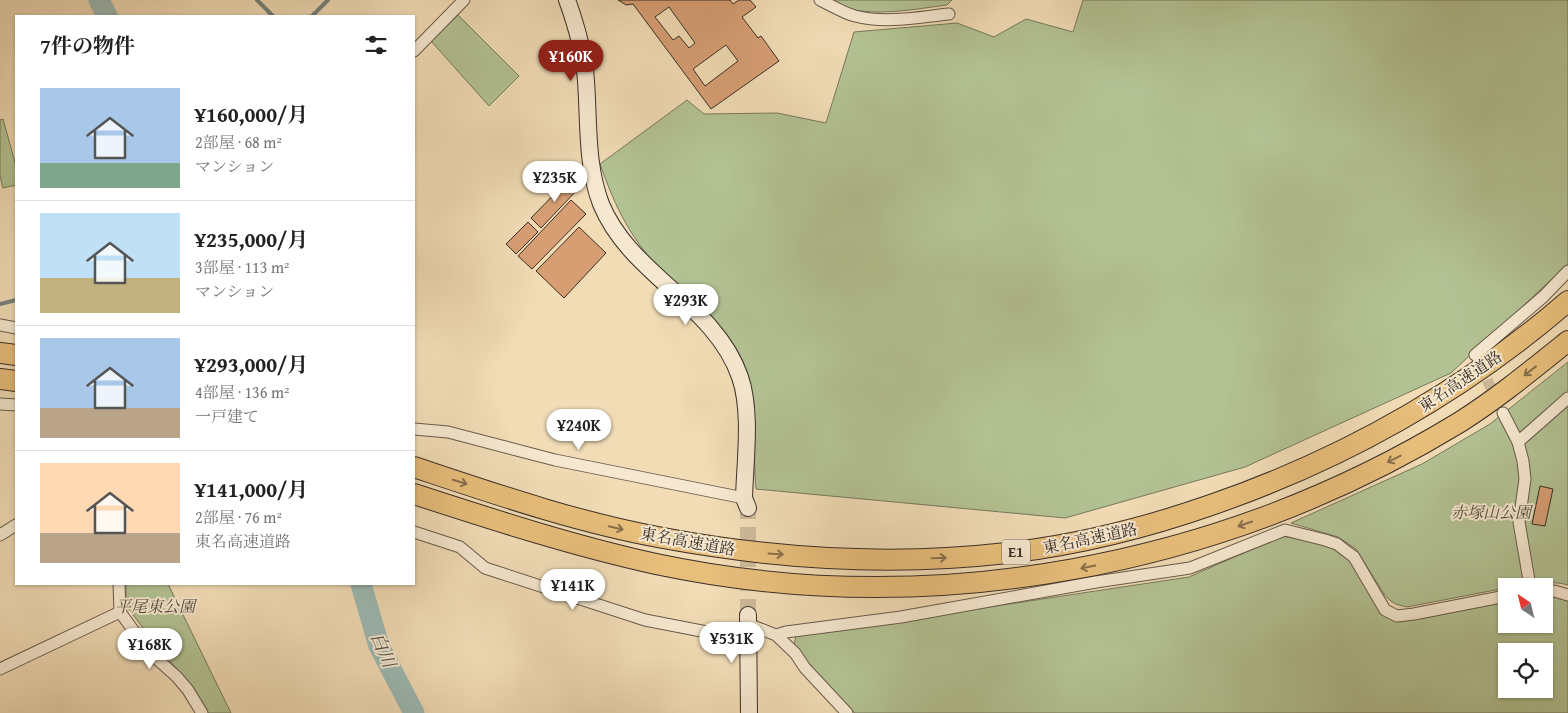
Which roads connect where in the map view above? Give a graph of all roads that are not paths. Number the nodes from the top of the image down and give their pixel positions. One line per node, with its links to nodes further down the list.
1 (464, 0): 5 (street)
2 (568, 0): 24 (street)
3 (820, 0): 4 (street)
4 (949, 14)
5 (415, 50)
6 (1568, 271): 13 (street)
7 (1568, 301): 22 (highway, 東名高速道路 / E1, one-way to 7)
8 (0, 325): 9 (street)
9 (15, 328)
10 (1568, 341): 23 (highway, 東名高速道路 / E1, one-way to 23)
11 (0, 353): 12 (highway)
12 (15, 355)
13 (1475, 355)
14 (0, 379): 15 (highway)
15 (15, 381)
16 (1568, 398): 21 (street)
17 (0, 404): 18 (street)
18 (15, 405)
19 (1503, 413): 21 (street)
20 (415, 429): 24 (street)
21 (1518, 442): 28 (street)
22 (415, 467)
23 (415, 494)
24 (746, 503)
25 (15, 526): 27 (street)
26 (415, 532): 34 (street)
27 (0, 535)
28 (1529, 578)
29 (120, 585): 33 (street)
30 (1553, 591): 31 (street)
31 (1568, 595)
32 (1498, 598): 35 (street)
33 (120, 612): 36 (street); 37 (street)
34 (748, 626): 35 (street); 38 (street)
35 (776, 635): 39 (street)
36 (0, 669)
37 (202, 713)
38 (749, 713)
39 (847, 713)

